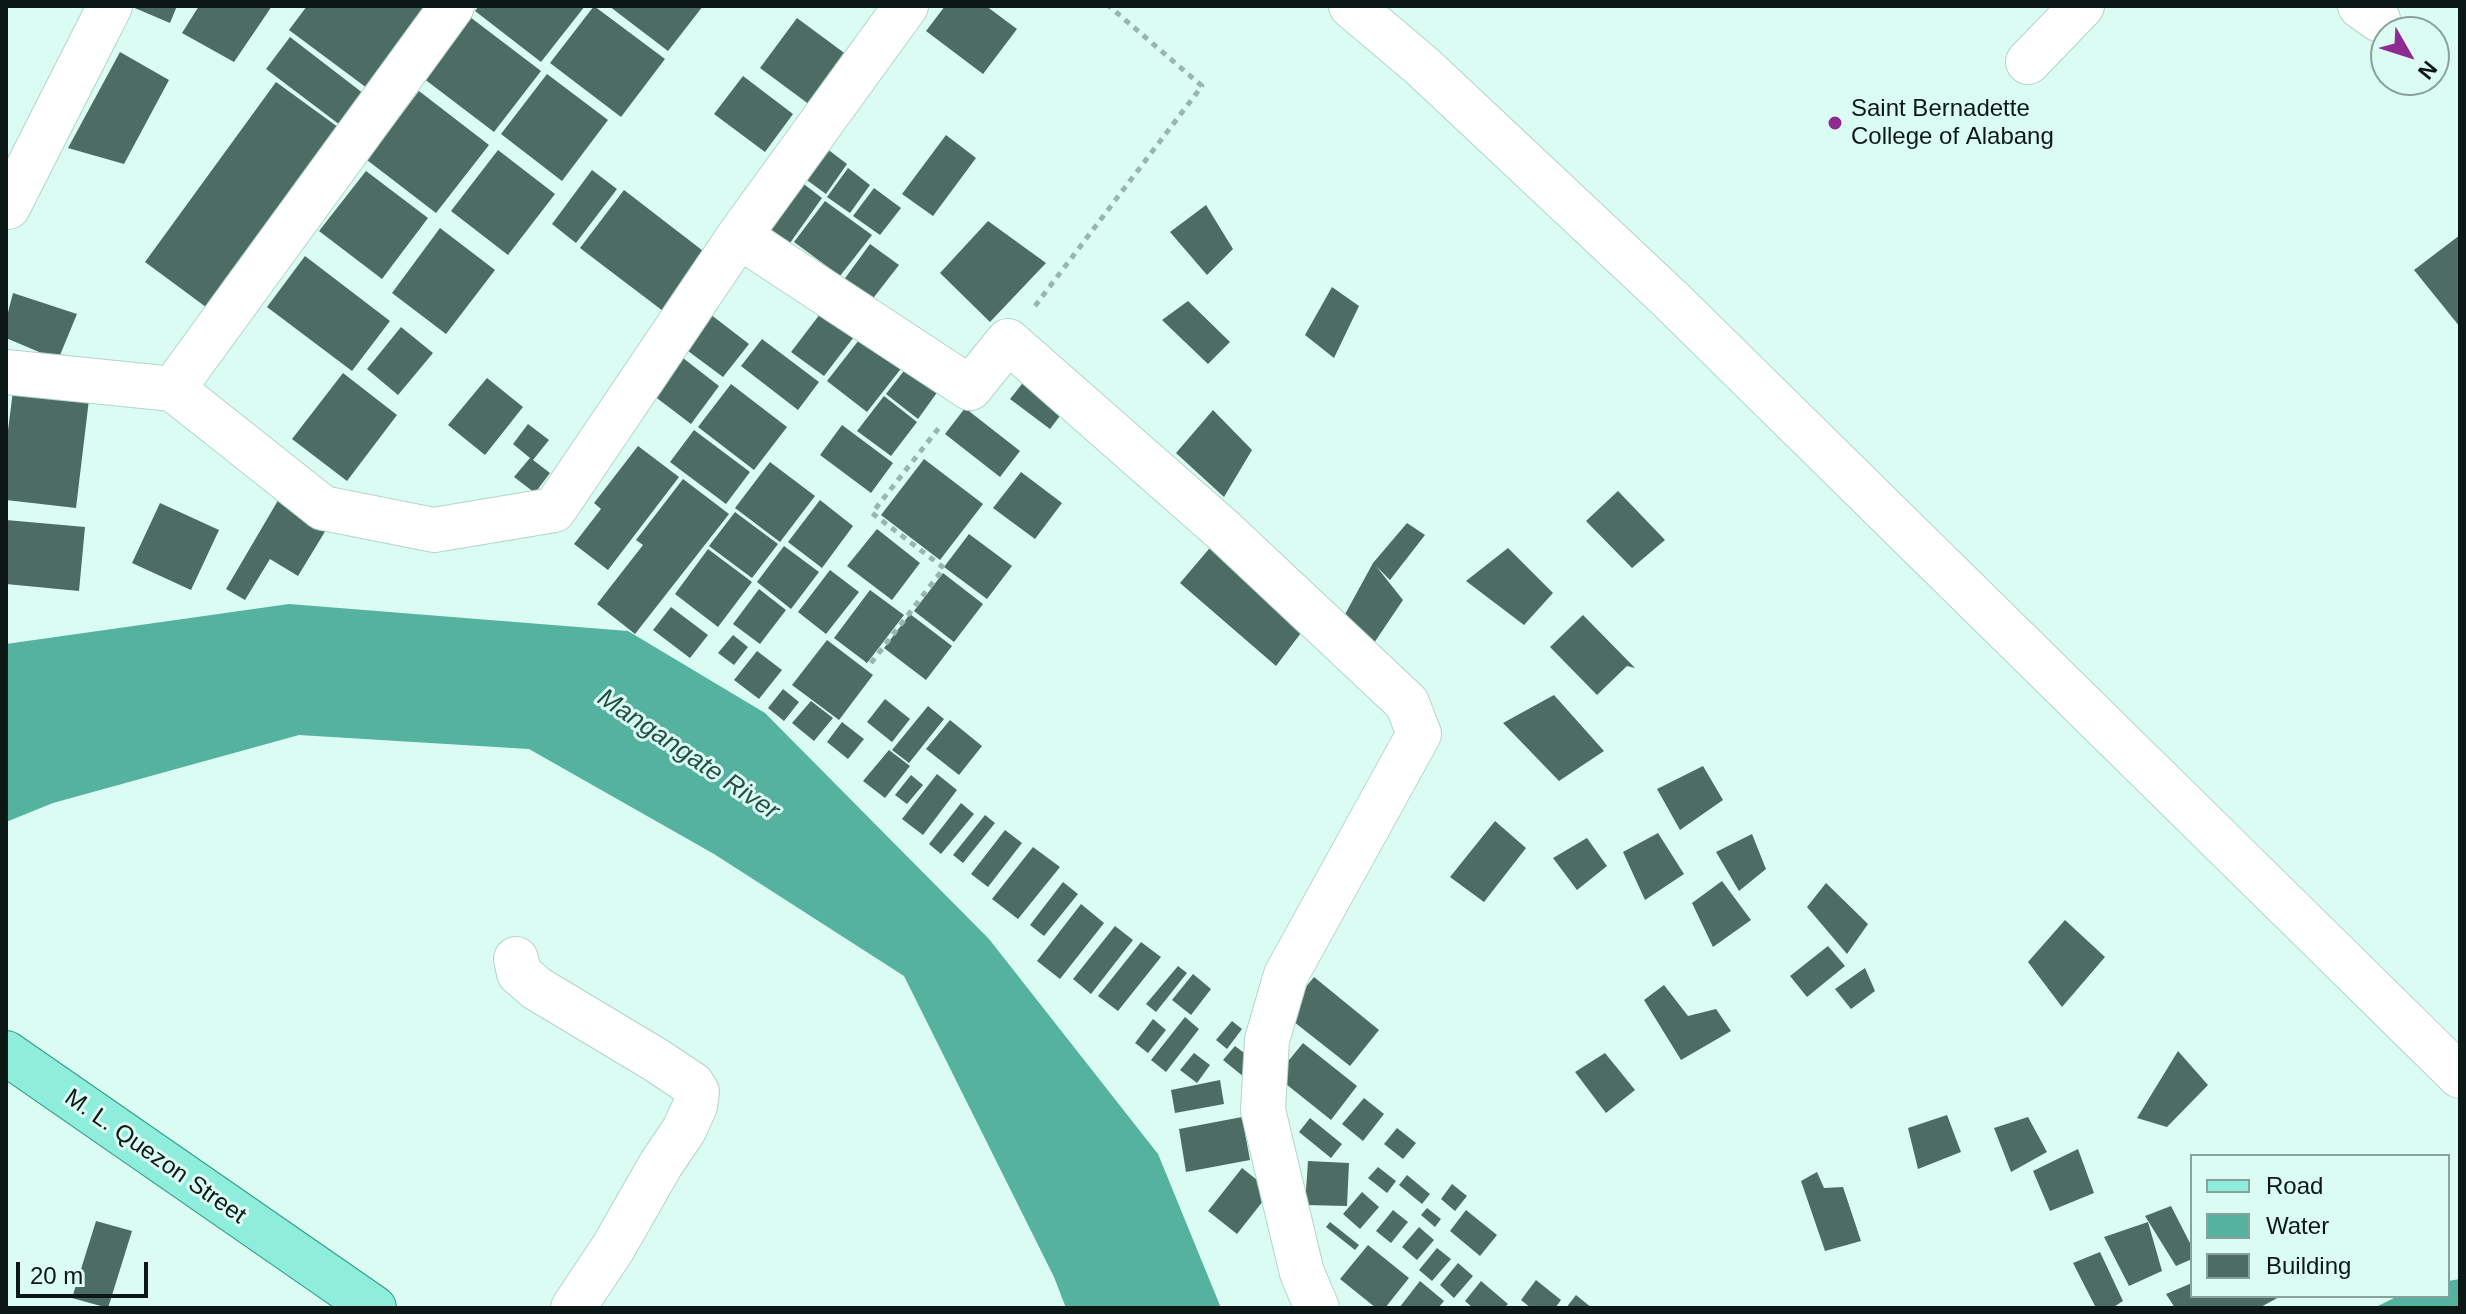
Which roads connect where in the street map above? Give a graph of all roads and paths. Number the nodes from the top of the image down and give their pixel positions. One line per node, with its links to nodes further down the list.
1 (110, 6): 8 (street)
2 (452, 6): 13 (street)
3 (906, 6): 9 (street)
4 (1109, 6): 10 (path)
5 (1351, 6): 17 (street)
6 (2082, 6): 7 (street)
7 (2028, 62)
8 (8, 207)
9 (739, 236): 12 (street); 13 (street)
10 (1008, 341): 12 (street); 20 (street)
11 (6, 372): 13 (street)
12 (970, 388): 14 (path)
13 (173, 389)
14 (871, 663)
15 (516, 959): 19 (street)
16 (6, 1053): 18 (main road, M. L. Quezon Street)
17 (2460, 1076)
18 (374, 1308)
19 (573, 1308)
20 (1317, 1308)

